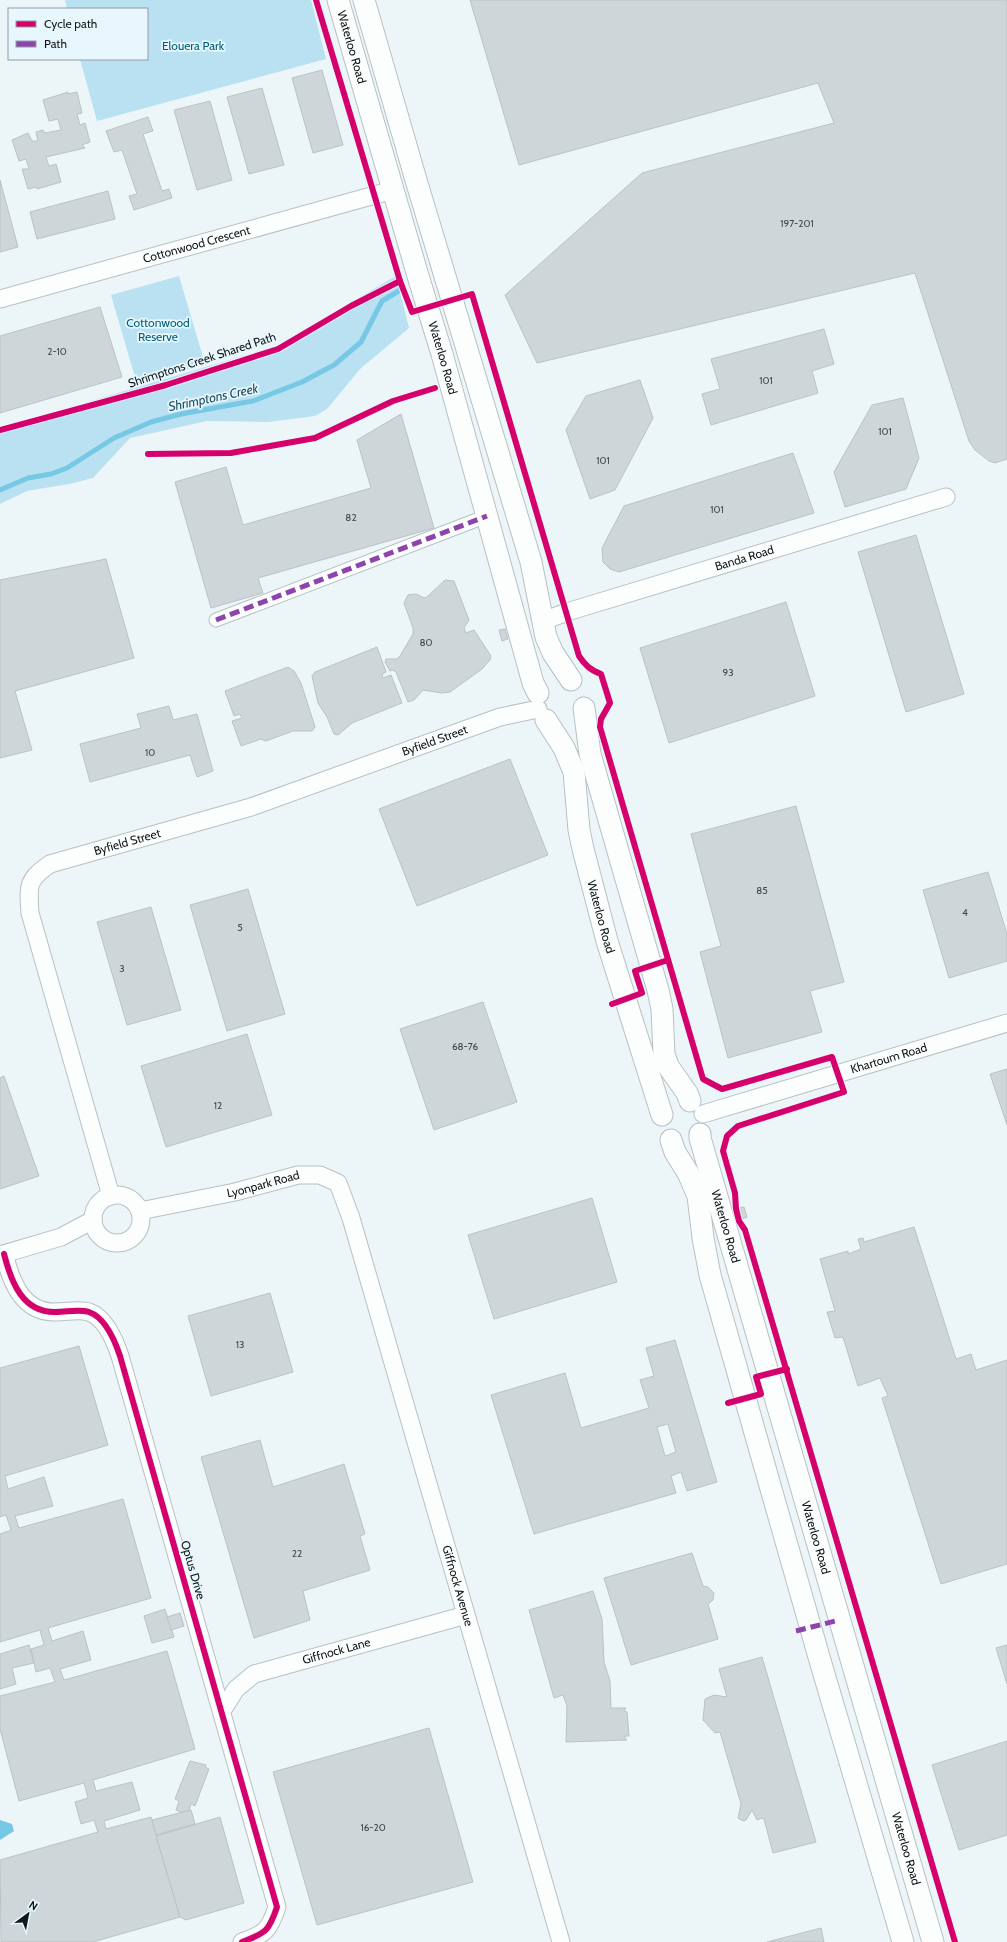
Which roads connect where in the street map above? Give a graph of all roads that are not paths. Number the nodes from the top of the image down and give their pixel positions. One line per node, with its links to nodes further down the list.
1 (338, 0): 3 (street, Waterloo Road)
2 (364, 0): 8 (street, Waterloo Road)
3 (393, 190): 4 (street, Cottonwood Crescent); 6 (street, Waterloo Road)
4 (0, 299)
5 (946, 497): 8 (street, Banda Road)
6 (487, 516): 7 (street); 10 (street, Waterloo Road)
7 (216, 620)
8 (543, 621): 9 (street, Waterloo Road)
9 (572, 680): 10 (street); 11 (street)
10 (541, 708): 11 (street); 13 (street, Waterloo Road); 16 (street, Byfield Street)
11 (584, 708): 14 (street, Waterloo Road)
12 (1007, 1023): 14 (street, Khartoum Road)
13 (662, 1115): 14 (street); 15 (street)
14 (698, 1116): 15 (street); 26 (street, Waterloo Road)
15 (671, 1140): 25 (street, Waterloo Road)
16 (111, 1196): 17 (street); 18 (street)
17 (140, 1211): 18 (street); 19 (street, Lyonpark Road)
18 (93, 1220): 20 (street)
19 (354, 1229): 21 (street, Giffnock Avenue)
20 (2, 1254): 22 (street, Optus Drive)
21 (466, 1615): 22 (street, Giffnock Lane); 24 (street, Giffnock Avenue)
22 (222, 1711): 23 (street, Optus Drive)
23 (242, 1942)
24 (561, 1942)
25 (903, 1942)
26 (933, 1942)

